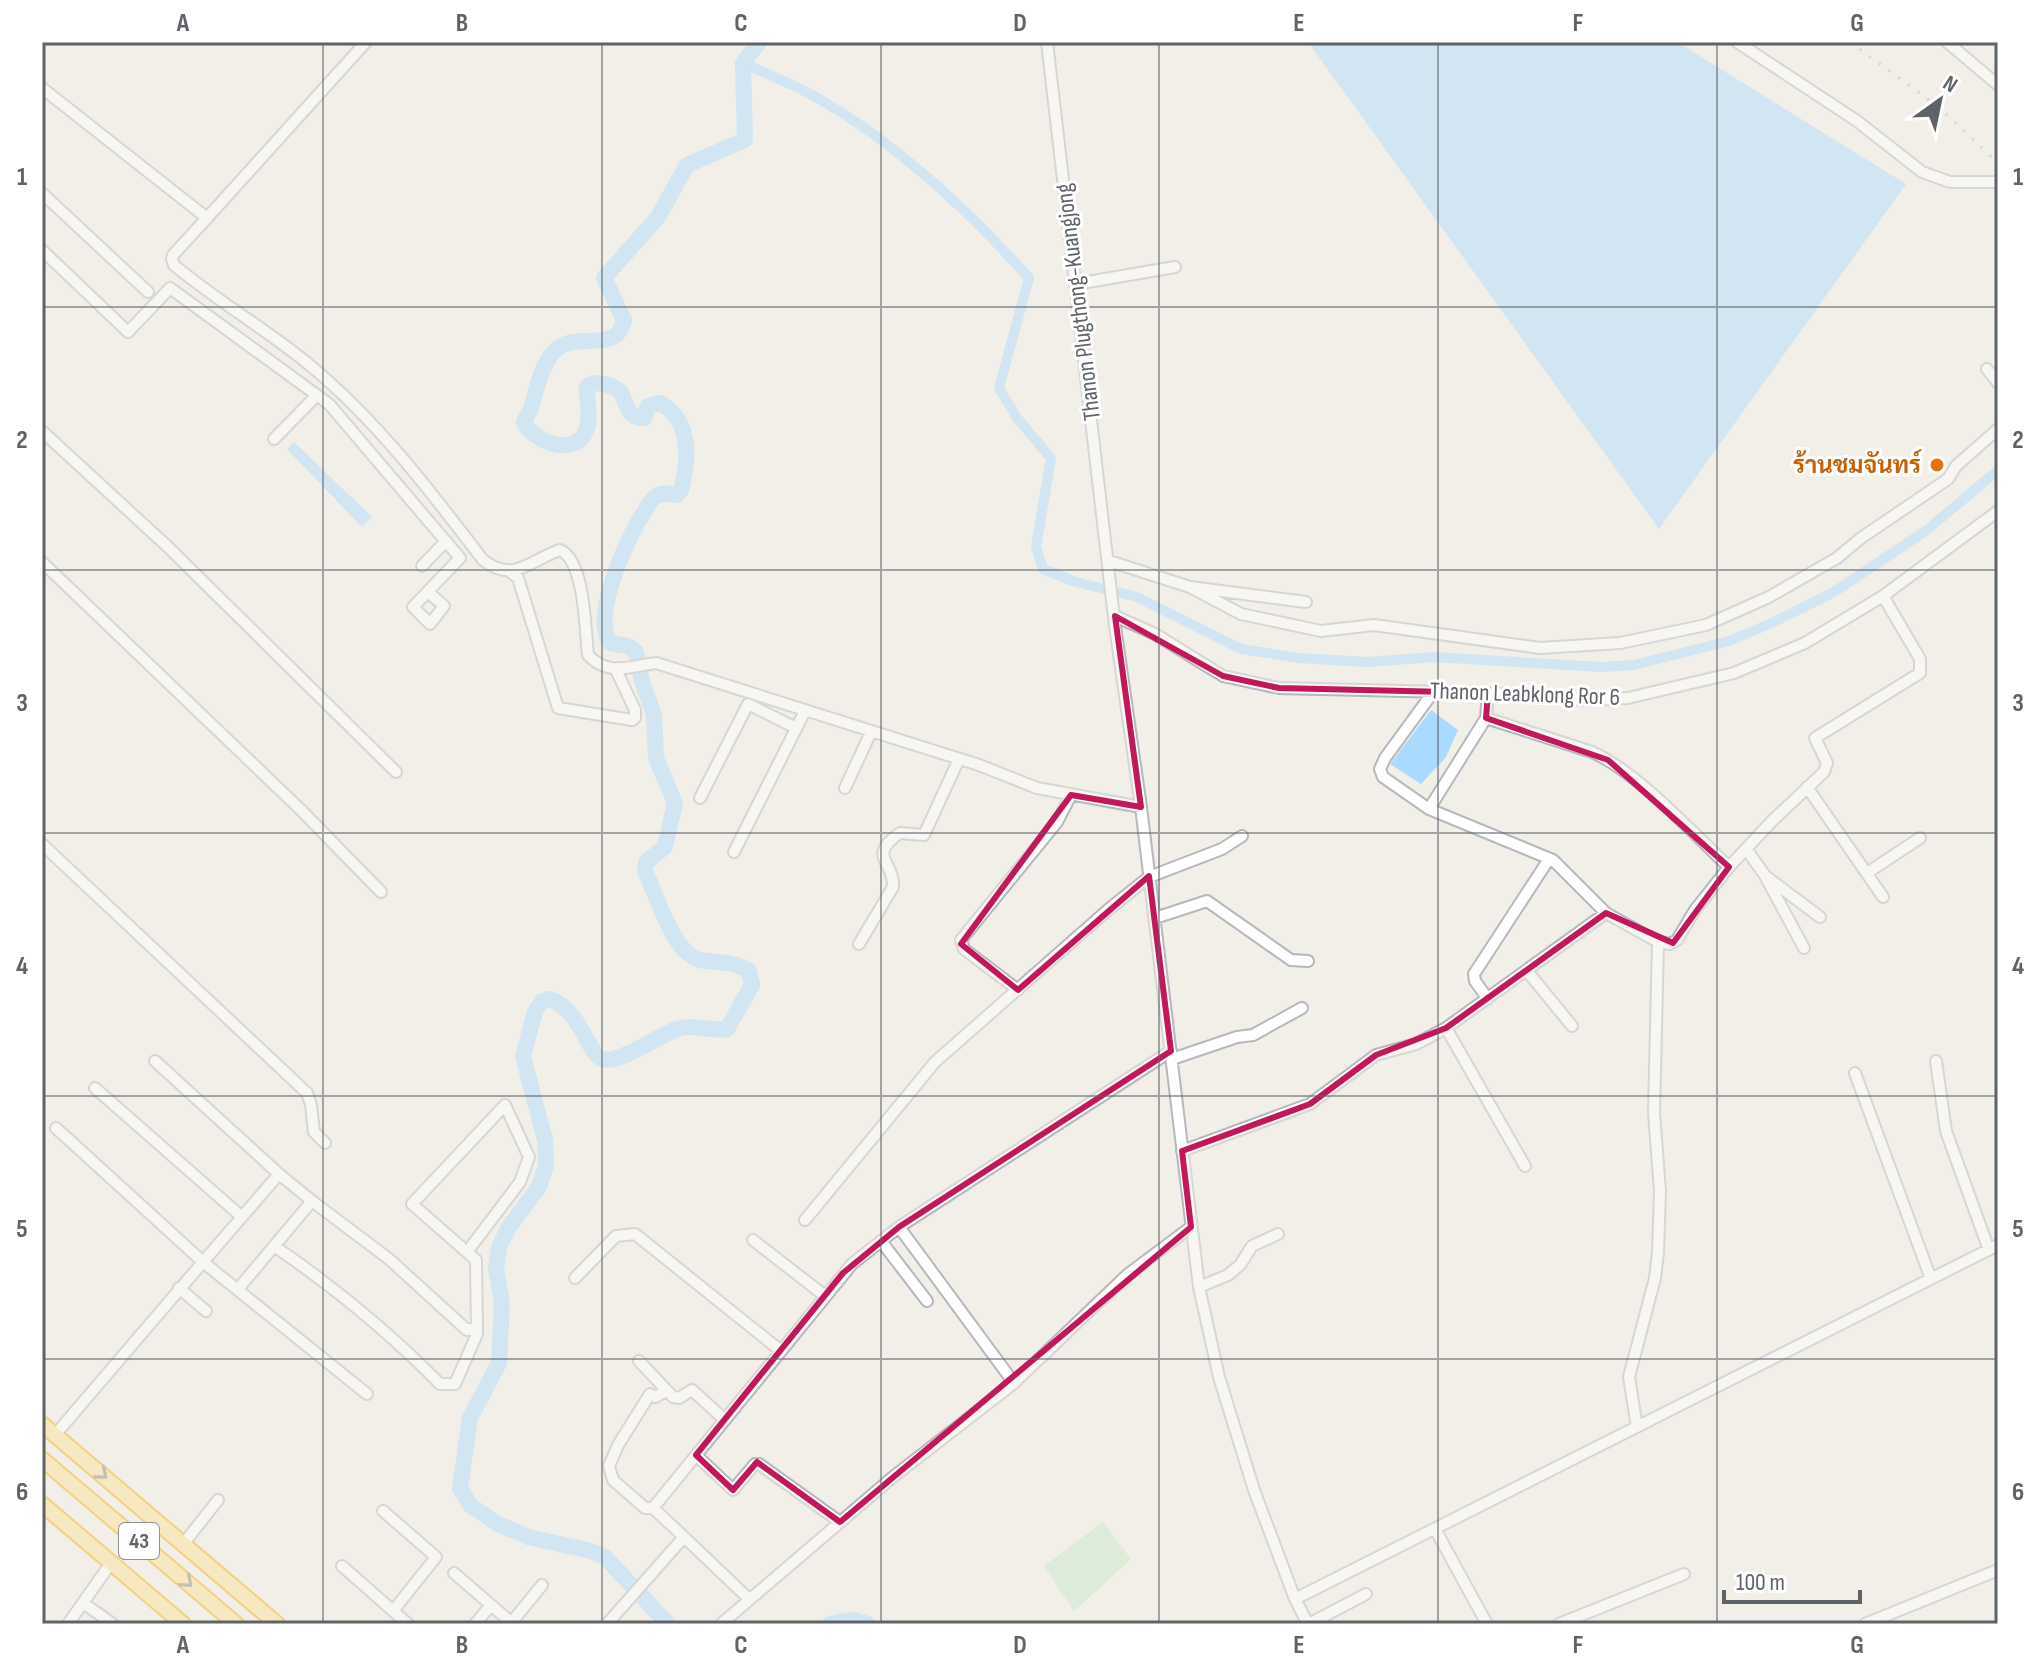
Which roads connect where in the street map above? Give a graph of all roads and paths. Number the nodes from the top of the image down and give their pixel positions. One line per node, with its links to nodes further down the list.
1 (366, 42): 9 (street)
2 (1047, 42): 12 (street, Thanon Plugthong-Kuangjong)
3 (1737, 42): 7 (street)
4 (1947, 42): 5 (street)
5 (1998, 85)
6 (42, 88): 9 (street)
7 (1998, 182)
8 (42, 193): 13 (street)
9 (207, 218): 25 (street)
10 (42, 250): 16 (street)
11 (1175, 267): 12 (street)
12 (1076, 284): 22 (street, Thanon Plugthong-Kuangjong)
13 (148, 292)
14 (1987, 369): 15 (street)
15 (1998, 383)
16 (317, 395): 19 (street); 21 (street)
17 (1998, 429): 26 (street)
18 (42, 431): 39 (street)
19 (274, 439)
20 (1998, 511): 28 (street, Thanon Leabklong Ror 6)
21 (446, 541): 24 (street); 27 (street)
22 (1109, 561): 26 (street); 30 (street, Thanon Plugthong-Kuangjong)
23 (42, 562): 56 (street)
24 (422, 566)
25 (509, 571): 31 (street); 31 (street)
26 (1190, 587): 29 (street)
27 (428, 592)
28 (1883, 596): 33 (street, Thanon Leabklong Ror 6); 40 (street)
29 (1306, 602)
30 (1115, 616): 32 (street, Thanon Leabklong Ror 6); 44 (street, Thanon Plugthong-Kuangjong)
31 (618, 670): 34 (street)
32 (1434, 691): 33 (street, Thanon Leabklong Ror 6); 45 (street)
33 (1488, 693): 35 (street)
34 (805, 711): 36 (street); 37 (street)
35 (1486, 718): 45 (street); 52 (street)
36 (796, 728): 43 (street); 50 (street)
37 (871, 732): 38 (street); 41 (street)
38 (959, 759): 42 (street); 62 (street)
39 (396, 772)
40 (1807, 787): 49 (street); 53 (street)
41 (845, 788)
42 (1071, 795): 44 (street); 66 (street)
43 (700, 798)
44 (1141, 807): 55 (street, Thanon Plugthong-Kuangjong)
45 (1429, 809): 51 (street)
46 (1242, 836): 55 (street)
47 (1920, 838): 53 (street)
48 (42, 844): 77 (street)
49 (1746, 849): 52 (street); 54 (street)
50 (734, 852)
51 (1549, 859): 58 (street); 67 (street)
52 (1729, 867): 61 (street)
53 (1867, 873): 57 (street)
54 (1764, 874): 59 (street); 63 (street)
55 (1149, 877): 60 (street, Thanon Plugthong-Kuangjong); 66 (street)
56 (381, 892)
57 (1883, 897)
58 (1606, 913): 61 (street); 65 (street)
59 (1820, 917)
60 (1155, 918): 64 (street); 71 (street, Thanon Plugthong-Kuangjong)
61 (1658, 942): 109 (street)
62 (859, 944)
63 (1804, 948)
64 (1308, 961)
65 (1527, 971): 67 (street); 69 (street)
66 (1018, 990): 83 (street)
67 (1488, 999): 70 (street)
68 (1302, 1008): 71 (street)
69 (1572, 1026)
70 (1446, 1028): 78 (street); 79 (street)
71 (1172, 1055): 78 (street, Thanon Plugthong-Kuangjong); 84 (street)
72 (155, 1061): 80 (street)
73 (1936, 1061): 90 (street)
74 (1855, 1073): 94 (street)
75 (95, 1088): 82 (street)
76 (56, 1128): 92 (street)
77 (325, 1143)
78 (1182, 1151): 85 (street, Thanon Plugthong-Kuangjong)
79 (1525, 1166)
80 (279, 1174): 81 (street); 82 (street)
81 (312, 1201): 89 (street); 101 (street)
82 (242, 1217): 92 (street)
83 (805, 1220)
84 (899, 1227): 88 (street); 95 (street)
85 (1191, 1227): 96 (street, Thanon Plugthong-Kuangjong); 104 (street)
86 (1278, 1234): 96 (street)
87 (753, 1240): 99 (street)
88 (881, 1241): 95 (street); 99 (street)
89 (274, 1246): 98 (street); 101 (street)
90 (1994, 1248): 94 (street)
91 (467, 1252): 91 (street); 101 (street)
92 (203, 1262): 97 (street); 98 (street)
93 (575, 1278): 102 (street)
94 (1931, 1279): 109 (street)
95 (939, 1280): 104 (street)
96 (1199, 1287): 129 (street, Thanon Plugthong-Kuangjong)
97 (179, 1288): 100 (street); 110 (street)
98 (238, 1289): 106 (street)
99 (825, 1296): 102 (street)
100 (206, 1311)
101 (477, 1328)
102 (781, 1351): 107 (street)
103 (639, 1361): 105 (street)
104 (1014, 1383): 117 (street)
105 (666, 1391): 107 (street); 115 (street)
106 (367, 1394)
107 (725, 1420): 111 (street)
108 (42, 1424): 110 (highway)
109 (1637, 1427): 118 (street)
110 (55, 1435): 120 (highway, one-way to 120)
111 (696, 1455): 115 (street); 117 (street)
112 (42, 1459): 137 (highway, 43, one-way to 137)
113 (218, 1500): 120 (street)
114 (42, 1504): 121 (highway, 43)
115 (653, 1508): 119 (street)
116 (383, 1511): 132 (street)
117 (840, 1522): 128 (street)
118 (1435, 1529): 129 (street); 144 (street)
119 (684, 1537): 128 (street); 141 (street)
120 (184, 1543): 138 (highway)
121 (111, 1563): 130 (street); 136 (highway, 43)
122 (342, 1566): 132 (street)
123 (1998, 1570): 146 (street)
124 (454, 1573): 131 (street)
125 (1684, 1574): 145 (street)
126 (542, 1585): 133 (street)
127 (1366, 1594): 143 (street)
128 (749, 1599): 142 (street)
129 (1295, 1599): 143 (street, Thanon Plugthong-Kuangjong)
130 (83, 1603): 134 (street); 135 (street)
131 (491, 1605): 133 (street); 140 (street)
132 (393, 1611): 139 (street)
133 (512, 1623)
134 (68, 1624)
135 (113, 1624)
136 (183, 1624)
137 (236, 1624)
138 (277, 1624)
139 (408, 1624)
140 (475, 1624)
141 (607, 1624)
142 (721, 1624)
143 (1309, 1624)
144 (1487, 1624)
145 (1559, 1624)
146 (1865, 1624)

